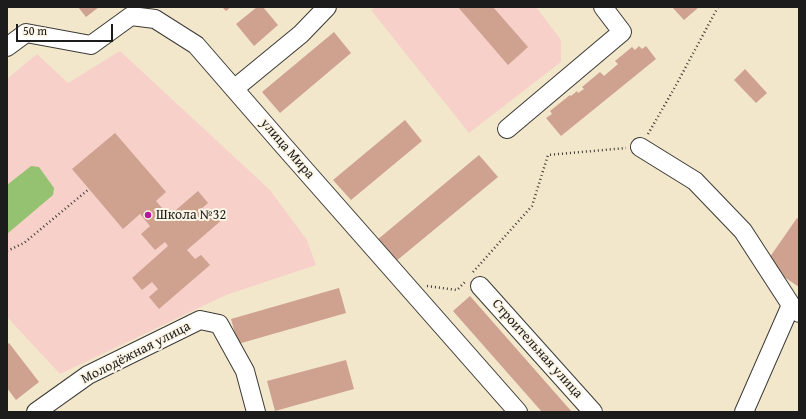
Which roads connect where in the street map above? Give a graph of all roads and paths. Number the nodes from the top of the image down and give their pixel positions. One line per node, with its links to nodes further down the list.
1 (327, 7): 5 (street)
2 (603, 7): 6 (street)
3 (718, 7): 7 (path)
4 (7, 47): 5 (street, улица Мира)
5 (234, 89): 15 (street, улица Мира)
6 (507, 129)
7 (640, 147): 10 (path); 12 (street)
8 (89, 189): 9 (path)
9 (7, 251)
10 (473, 280): 11 (path); 16 (street, Строительная улица)
11 (426, 286)
12 (795, 309): 17 (street)
13 (36, 412): 14 (street, Молодёжная улица)
14 (256, 412)
15 (518, 412)
16 (593, 412)
17 (744, 412)

